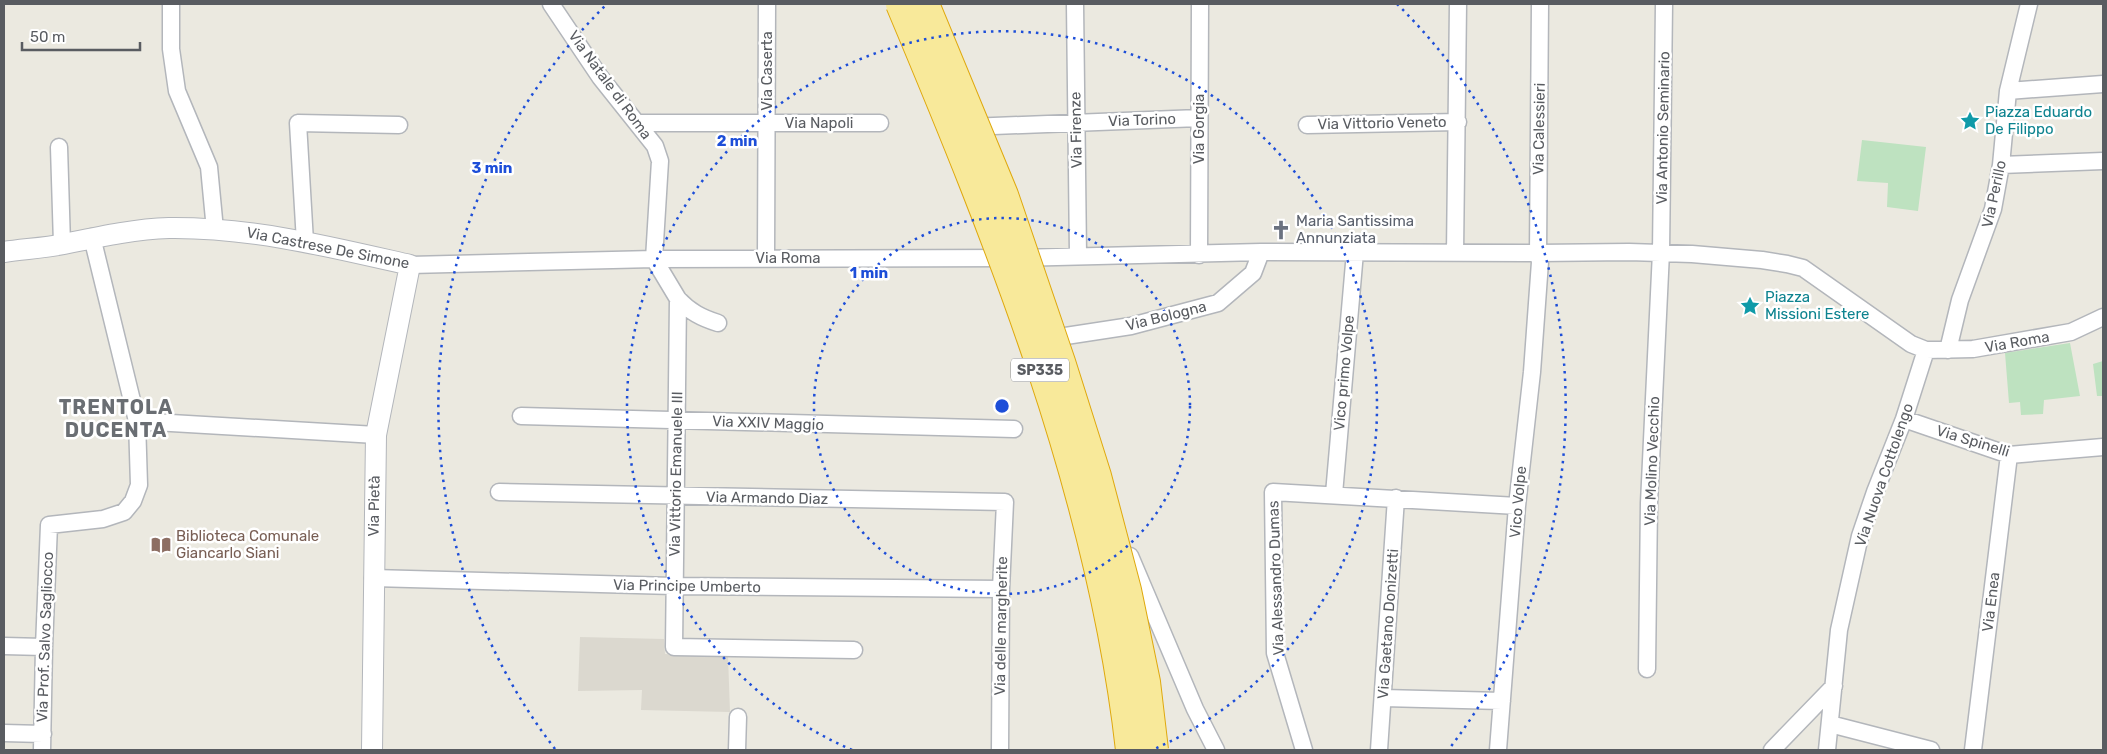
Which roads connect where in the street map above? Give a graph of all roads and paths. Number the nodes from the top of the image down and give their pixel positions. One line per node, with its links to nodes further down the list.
1 (171, 4): 27 (street)
2 (552, 4): 18 (street, Via Natale di Roma)
3 (768, 4): 19 (street, Via Caserta)
4 (900, 4): 81 (highway, SP335, bridge)
5 (915, 4): 23 (street)
6 (925, 4): 82 (highway, SP335, bridge)
7 (1075, 4): 16 (street, Via Firenze)
8 (1200, 4): 15 (street, Via Gorgia)
9 (1458, 4): 17 (street, Via Vittorio Veneto)
10 (1540, 4): 36 (street, Via Calessieri)
11 (1664, 4): 34 (street, Via Antonio Seminario)
12 (2029, 4): 14 (street, Via Perillo)
13 (2103, 84): 14 (street)
14 (2008, 92): 26 (street, Via Perillo)
15 (1199, 118): 16 (street, Via Torino); 37 (street, Via Gorgia)
16 (1076, 121): 23 (street, Via Torino); 38 (street, Via Firenze)
17 (1458, 122): 22 (street, Via Vittorio Veneto); 35 (street, Via Vittorio Veneto)
18 (638, 123): 19 (street, Via Napoli); 41 (street, Via Natale di Roma)
19 (768, 123): 20 (street, Via Napoli); 39 (street, Via Caserta)
20 (880, 123)
21 (399, 125): 29 (street)
22 (1307, 125)
23 (964, 127): 40 (street)
24 (59, 147): 30 (street)
25 (2103, 161): 26 (street)
26 (2001, 165): 48 (street, Via Perillo)
27 (215, 230): 28 (street, Via Castrese De Simone); 29 (street, Via Castrese De Simone)
28 (92, 237): 30 (street, Via Castrese De Simone); 52 (street)
29 (305, 242): 42 (street, Via Castrese De Simone)
30 (62, 244): 31 (street, Via Castrese De Simone)
31 (4, 252)
32 (1262, 252): 33 (street, Via Roma); 37 (street, Via Roma); 46 (street, Via Bologna)
33 (1355, 252): 35 (street, Via Roma); 58 (street, Vico primo Volpe)
34 (1662, 252): 36 (street, Via Roma); 47 (street, Via Roma); 69 (street, Via Molino Vecchio)
35 (1455, 253): 36 (street, Via Roma)
36 (1538, 253): 62 (street, Vico Volpe)
37 (1199, 255): 38 (street, Via Roma)
38 (1078, 256): 40 (street, Via Roma)
39 (766, 258): 40 (street, Via Roma); 41 (street, Via Roma)
40 (1015, 258): 46 (street)
41 (654, 259): 42 (street, Via Castrese De Simone); 43 (street)
42 (410, 265): 54 (street, Via Pietà)
43 (678, 300): 45 (street); 50 (street, Via Vittorio Emanuele III)
44 (2103, 317): 48 (street, Via Roma)
45 (718, 323)
46 (1046, 339): 83 (street)
47 (1926, 350): 48 (street, Via Roma); 51 (street, Via Nuova Cottolengo)
48 (1948, 350)
49 (521, 416): 50 (street, Via XXIV Maggio)
50 (678, 420): 53 (street, Via XXIV Maggio); 59 (street, Via Vittorio Emanuele III)
51 (1904, 420): 56 (street, Via Spinelli); 70 (street, Via Nuova Cottolengo)
52 (137, 421): 54 (street); 67 (street, Via Prof. Salvo Sagliocco)
53 (1014, 429)
54 (376, 435): 63 (street, Via Pietà)
55 (2103, 447): 56 (street, Via Spinelli)
56 (2009, 455): 90 (street, Via Enea)
57 (499, 492): 59 (street, Via Armando Diaz)
58 (1334, 494): 60 (street); 84 (street, Via Alessandro Dumas)
59 (677, 496): 61 (street, Via Armando Diaz); 64 (street, Via Vittorio Emanuele III)
60 (1396, 498): 62 (street); 71 (street, Via Gaetano Donizetti)
61 (1005, 502): 65 (street, Via delle margherite)
62 (1518, 506): 72 (street, Vico Volpe)
63 (372, 578): 64 (street, Via Principe Umberto); 78 (street, Via Pietà)
64 (673, 586): 65 (street, Via Principe Umberto); 68 (street, Via Vittorio Emanuele III)
65 (1001, 589): 80 (street, Via delle margherite)
66 (4, 646): 67 (street)
67 (44, 647): 76 (street, Via Prof. Salvo Sagliocco)
68 (854, 650)
69 (1646, 669)
70 (1834, 686): 74 (street, Via Nuova Cottolengo); 87 (street)
71 (1383, 698): 72 (street); 85 (street, Via Gaetano Donizetti)
72 (1502, 701): 86 (street, Vico Volpe)
73 (738, 717): 79 (street)
74 (1830, 724): 88 (street, Via Nuova Cottolengo); 89 (street)
75 (4, 733): 76 (street)
76 (43, 734): 77 (street, Via Prof. Salvo Sagliocco)
77 (42, 750)
78 (372, 750)
79 (737, 750)
80 (1000, 750)
81 (1130, 750)
82 (1154, 750)
83 (1216, 750)
84 (1304, 750)
85 (1379, 750)
86 (1498, 750)
87 (1772, 750)
88 (1827, 750)
89 (1931, 750)
90 (1973, 750)

